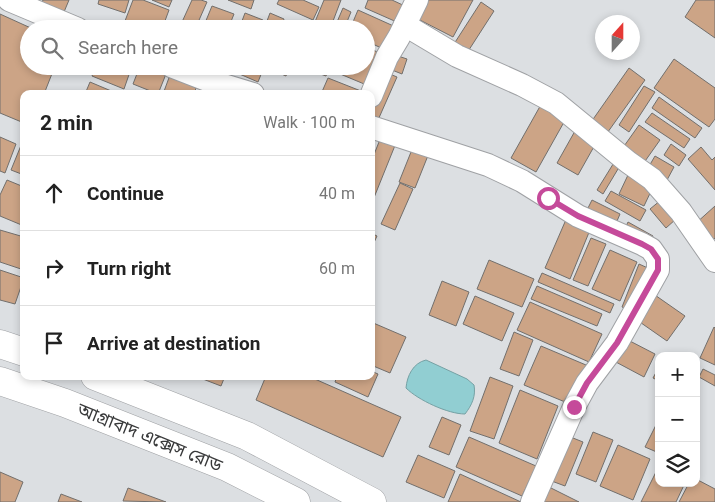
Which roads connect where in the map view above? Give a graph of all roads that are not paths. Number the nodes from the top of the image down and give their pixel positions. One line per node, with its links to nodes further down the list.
1 (9, 0): 3 (street)
2 (417, 0): 4 (street)
3 (57, 20)
4 (405, 25): 7 (street); 9 (street)
5 (194, 75): 6 (street)
6 (240, 90)
7 (373, 90)
8 (375, 128): 16 (street)
9 (715, 261)
10 (0, 344): 11 (main road)
11 (20, 351)
12 (105, 380): 15 (main road, আগ্রাবাদ এক্সেস রোড)
13 (0, 381): 14 (main road, আগ্রাবাদ এক্সেস রোড)
14 (296, 502)
15 (372, 502)
16 (532, 502)

